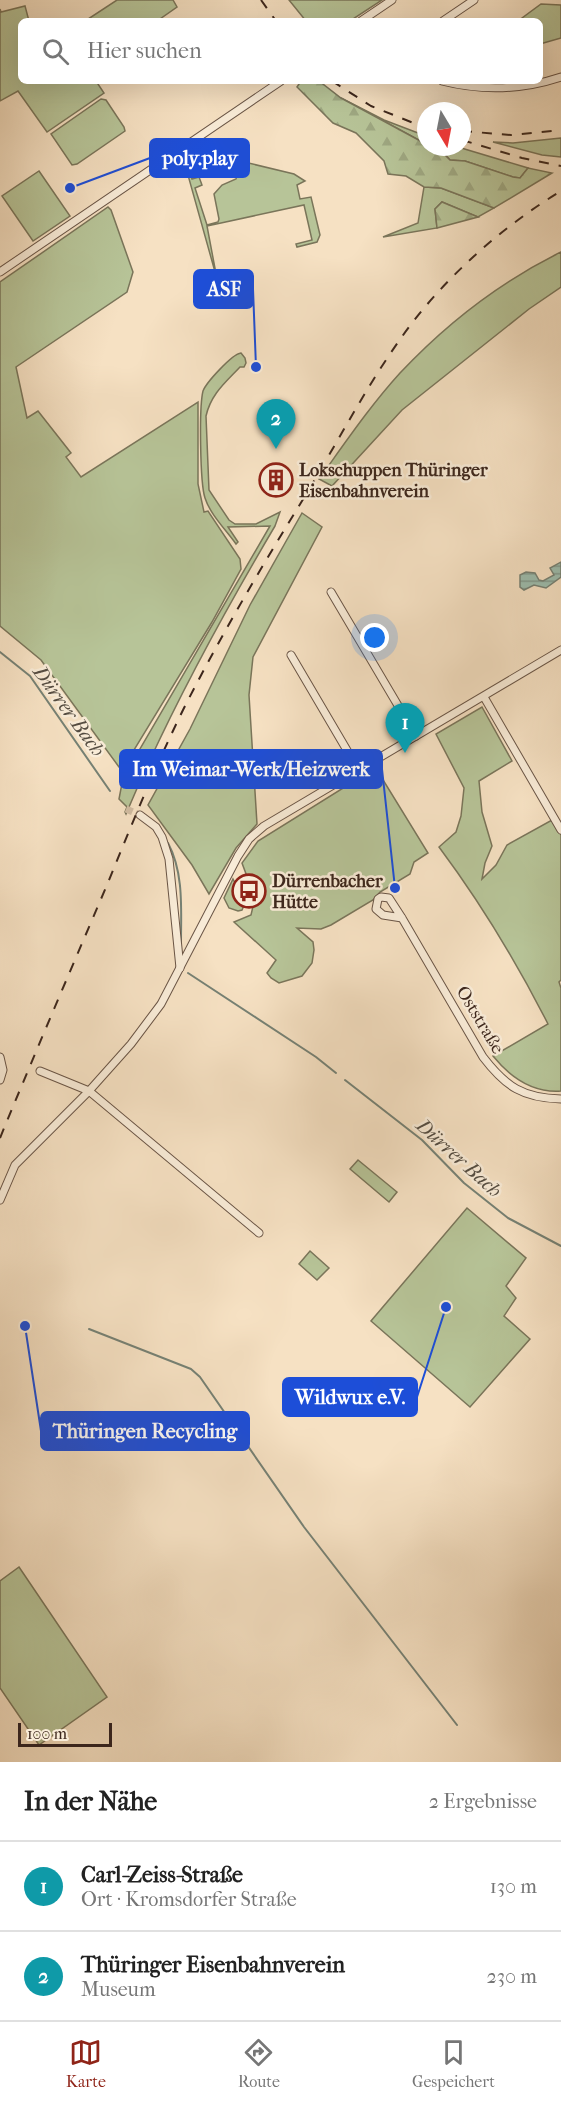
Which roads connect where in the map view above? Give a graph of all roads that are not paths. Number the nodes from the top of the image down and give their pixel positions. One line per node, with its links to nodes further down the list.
1 (392, 0): 3 (street)
2 (474, 0): 4 (street)
3 (365, 18)
4 (447, 18)
5 (561, 77): 6 (street)
6 (543, 82)
7 (277, 84): 10 (street)
8 (463, 84): 9 (street)
9 (534, 84)
10 (0, 272)
11 (331, 592): 15 (street)
12 (561, 650): 14 (street)
13 (291, 655): 16 (street)
14 (484, 697): 15 (street); 18 (street)
15 (416, 736): 16 (street)
16 (358, 769): 21 (street)
17 (140, 815): 21 (street)
18 (559, 819): 19 (street)
19 (561, 830)
20 (402, 918): 26 (street, Oststraße)
21 (180, 968): 25 (street)
22 (0, 1057): 24 (street)
23 (40, 1071): 25 (street)
24 (0, 1080)
25 (89, 1091): 27 (street); 28 (street)
26 (561, 1099)
27 (0, 1200)
28 (259, 1233)

